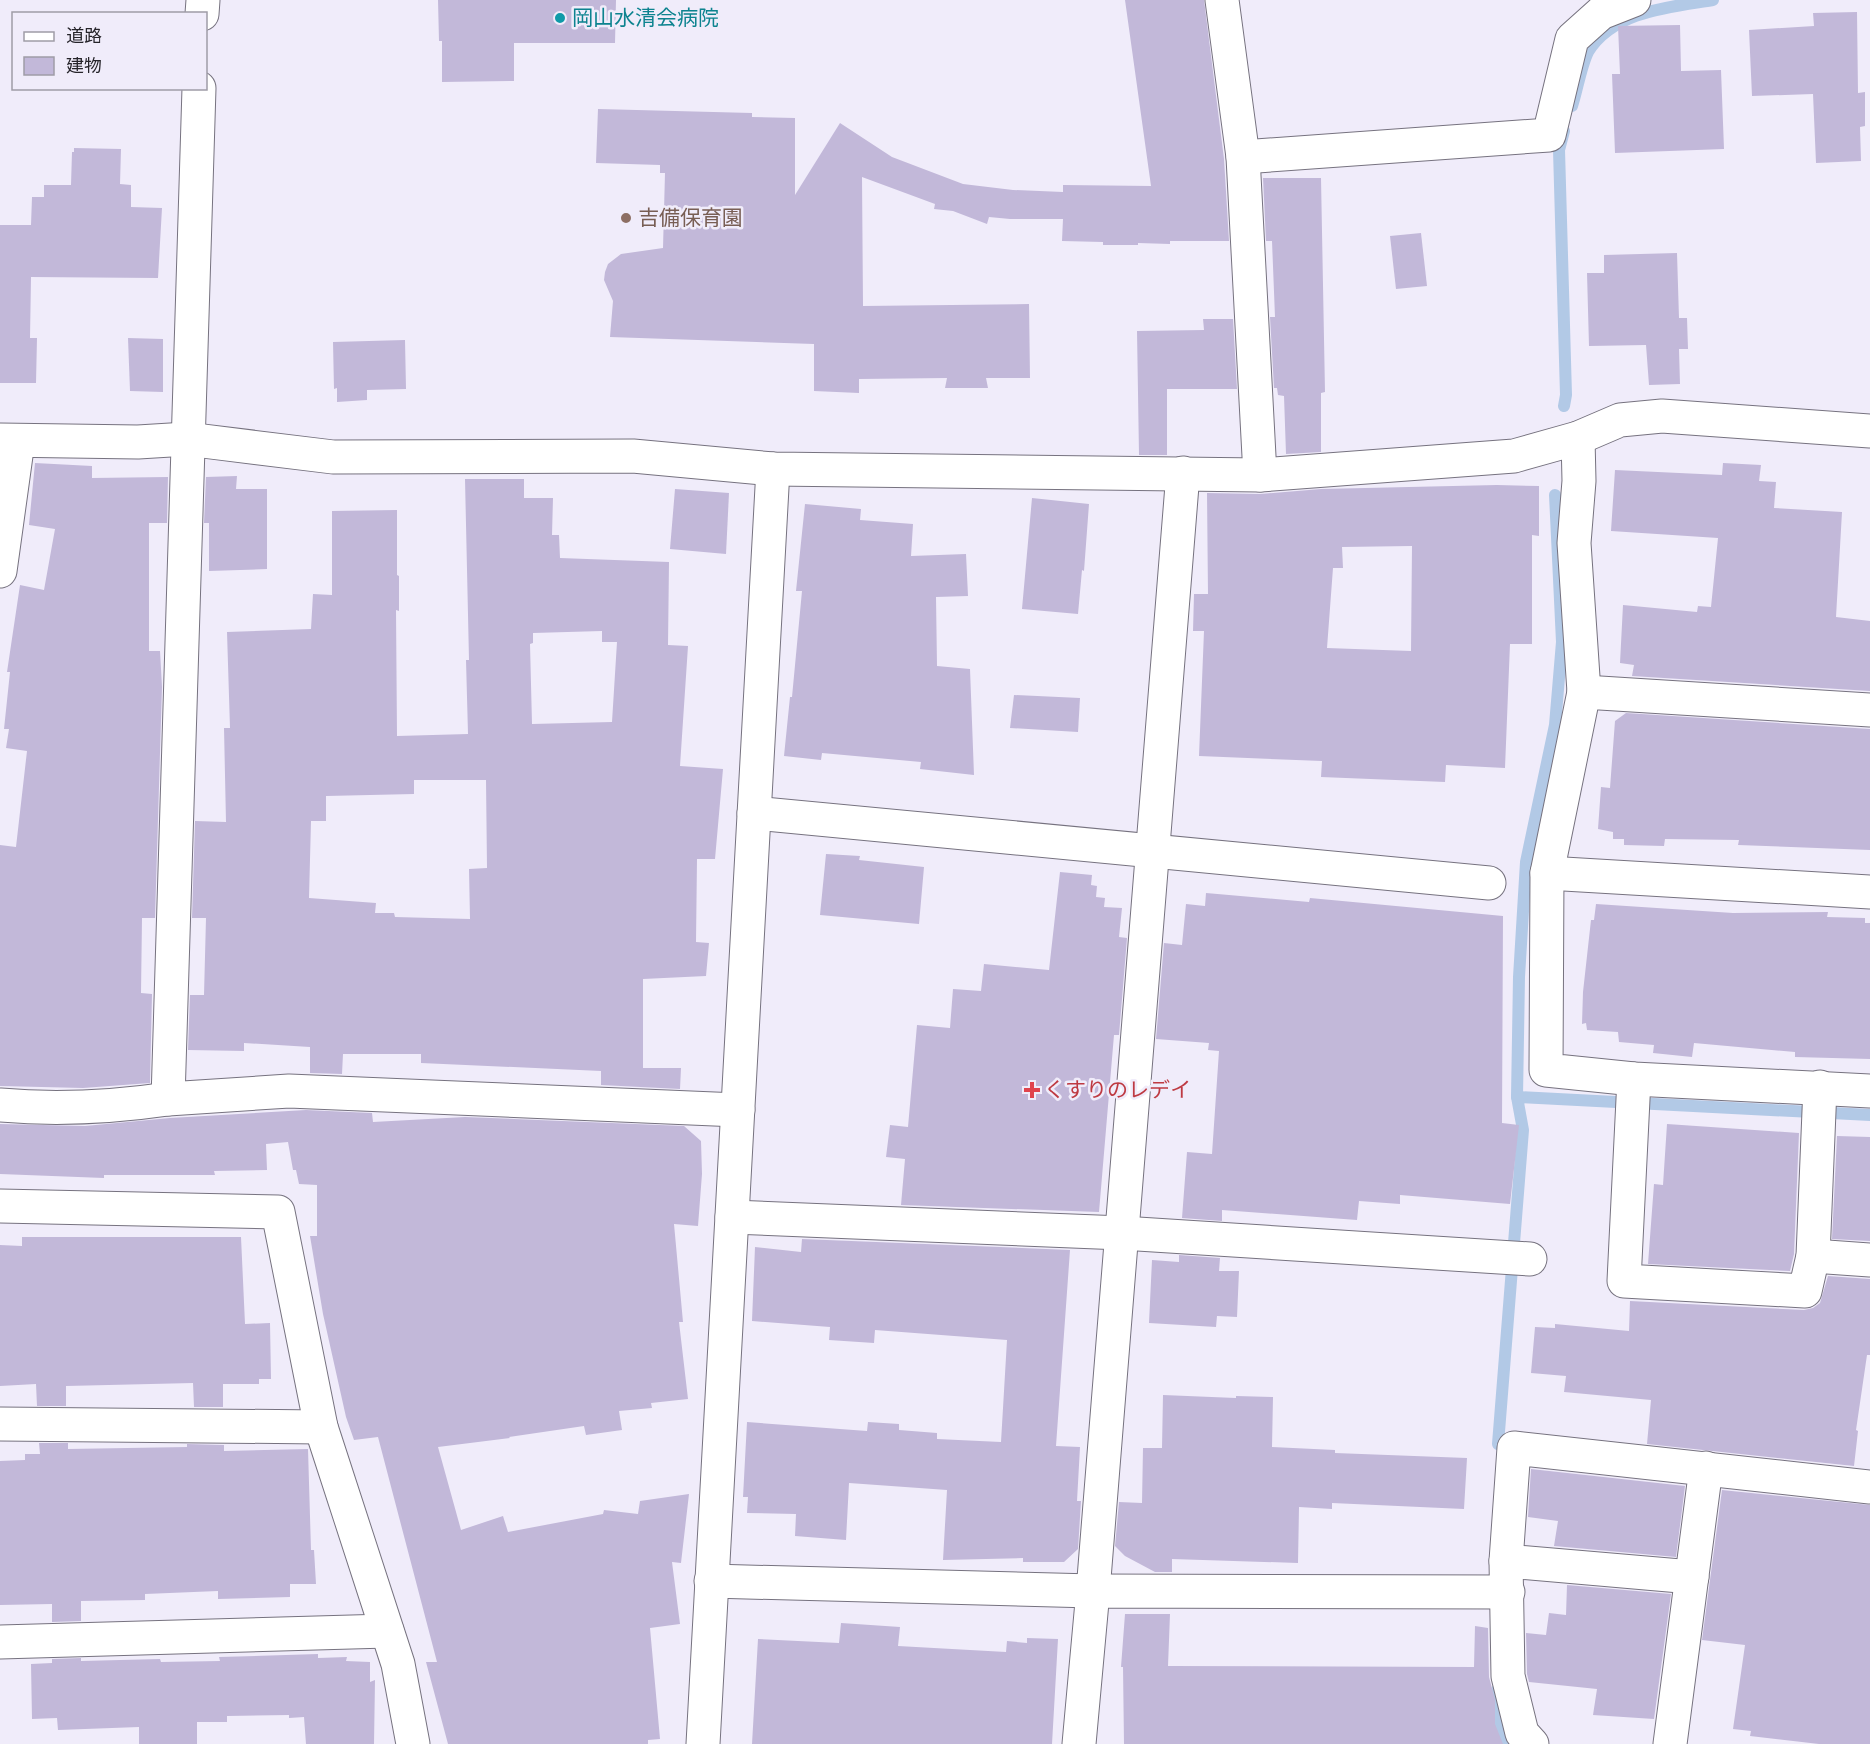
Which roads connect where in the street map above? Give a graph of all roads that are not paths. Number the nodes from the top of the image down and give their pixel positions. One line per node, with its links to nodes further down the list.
1 (1222, 0): 4 (street)
2 (1634, 0): 4 (street)
3 (200, 90): 7 (street)
4 (1243, 157): 11 (street)
5 (1870, 431): 6 (street)
6 (1578, 438): 11 (street); 13 (street)
7 (187, 439): 8 (street); 9 (street); 22 (street)
8 (9, 441): 12 (street)
9 (773, 469): 10 (street); 15 (street)
10 (1183, 473): 11 (street); 16 (street)
11 (1260, 475)
12 (0, 571)
13 (1584, 692): 14 (street); 17 (street)
14 (1870, 710)
15 (754, 813): 16 (street); 25 (street)
16 (1153, 849): 18 (street); 28 (street)
17 (1547, 873): 19 (street); 21 (street)
18 (1489, 883)
19 (1870, 892)
20 (1870, 1091): 23 (street)
21 (1633, 1095): 23 (street); 29 (street)
22 (168, 1099): 24 (street); 25 (street)
23 (1819, 1104): 29 (street)
24 (0, 1105)
25 (738, 1110): 27 (street)
26 (0, 1206): 33 (street)
27 (732, 1217): 28 (street); 38 (street)
28 (1122, 1233): 30 (street); 39 (street)
29 (1813, 1256): 31 (street)
30 (1520, 1258)
31 (1870, 1260)
32 (0, 1424): 33 (street)
33 (321, 1427): 40 (street)
34 (1706, 1468): 35 (street); 36 (street); 37 (street)
35 (1869, 1480)
36 (1507, 1576): 37 (street); 39 (street); 42 (street)
37 (1692, 1577): 46 (street)
38 (711, 1581): 39 (street); 44 (street)
39 (1093, 1591): 45 (street)
40 (387, 1631): 41 (street); 43 (street)
41 (0, 1642)
42 (1540, 1743)
43 (413, 1744)
44 (703, 1744)
45 (1079, 1744)
46 (1670, 1744)

